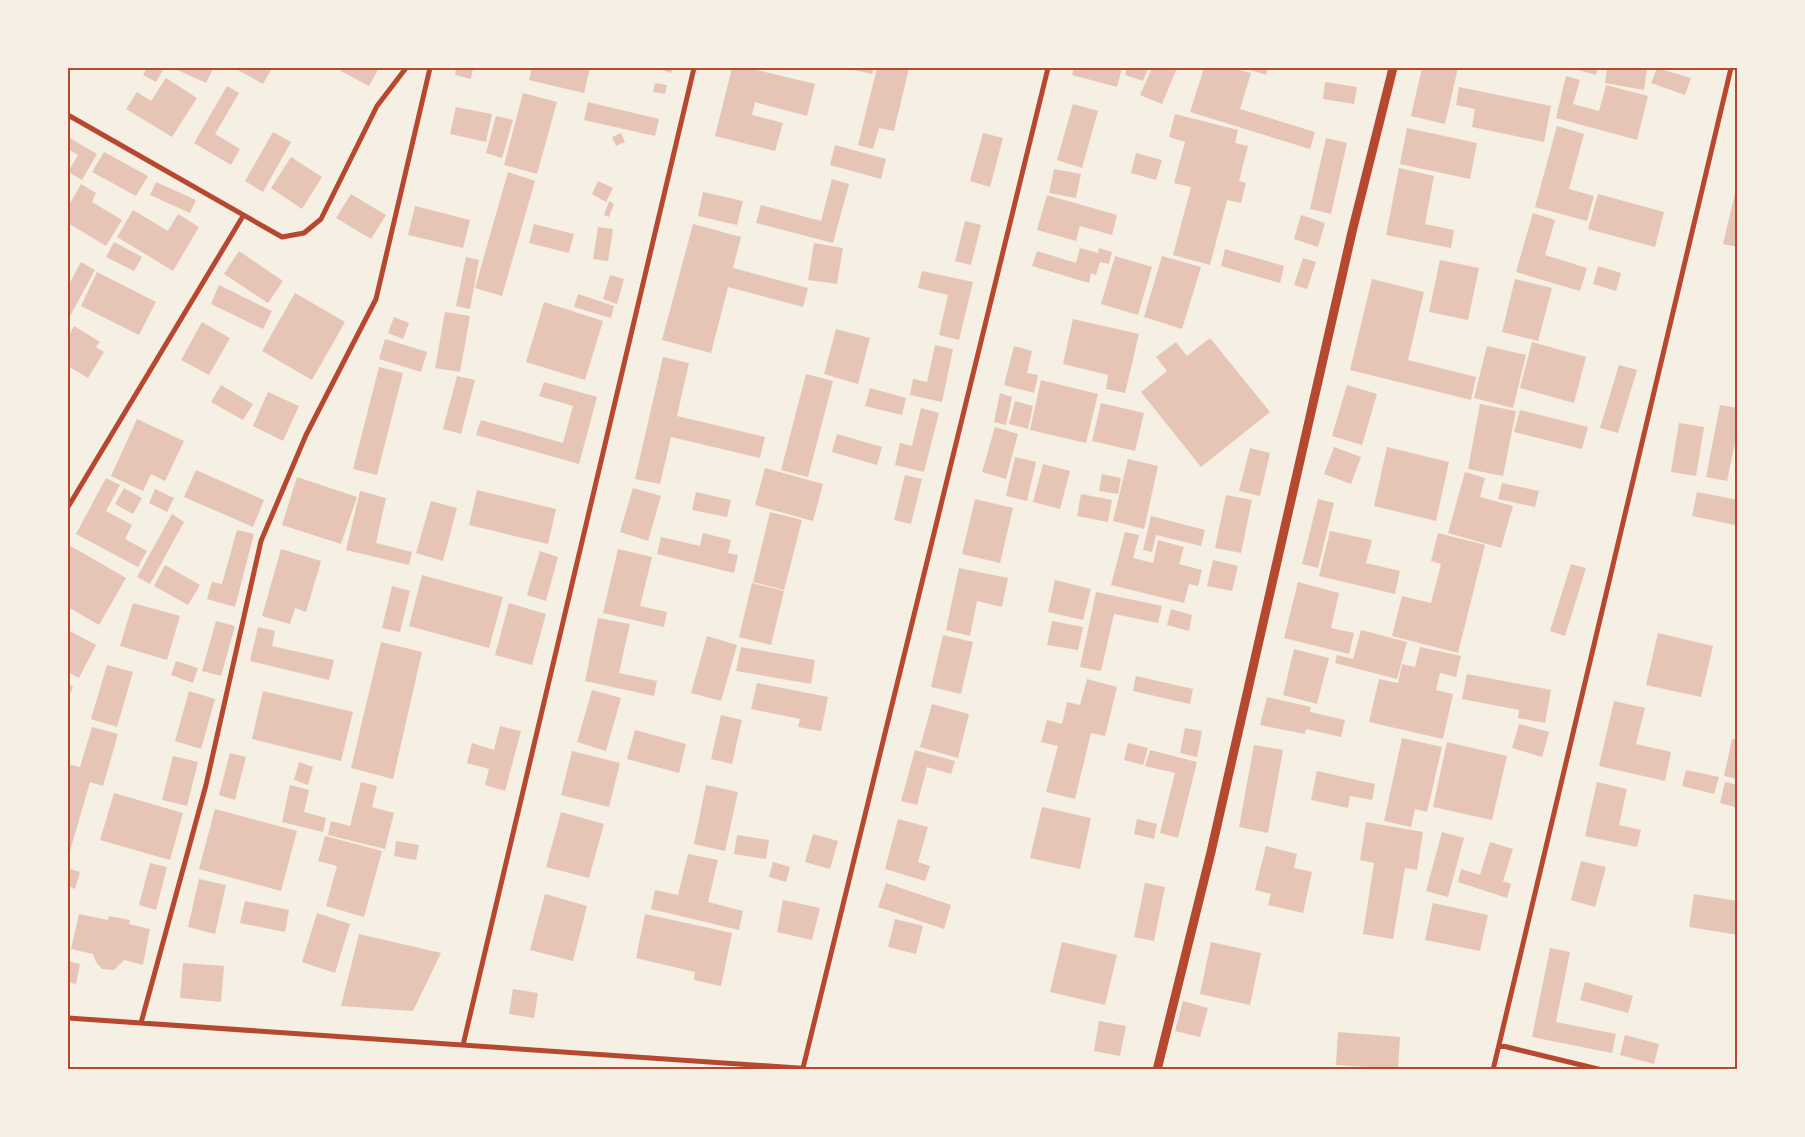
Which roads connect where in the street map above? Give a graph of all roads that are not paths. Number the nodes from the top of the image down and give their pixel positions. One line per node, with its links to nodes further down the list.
1 (406, 68): 8 (street)
2 (430, 68): 11 (street)
3 (694, 68): 12 (street)
4 (1048, 68): 14 (street)
5 (1393, 68): 16 (street)
6 (1731, 68): 13 (street)
7 (68, 115): 8 (street)
8 (243, 216): 9 (street)
9 (68, 507)
10 (68, 1018): 11 (street)
11 (141, 1023): 12 (street)
12 (463, 1045): 14 (street)
13 (1499, 1045): 17 (street); 18 (street)
14 (803, 1068): 15 (street)
15 (827, 1070)
16 (1157, 1070)
17 (1493, 1070)
18 (1602, 1070)

